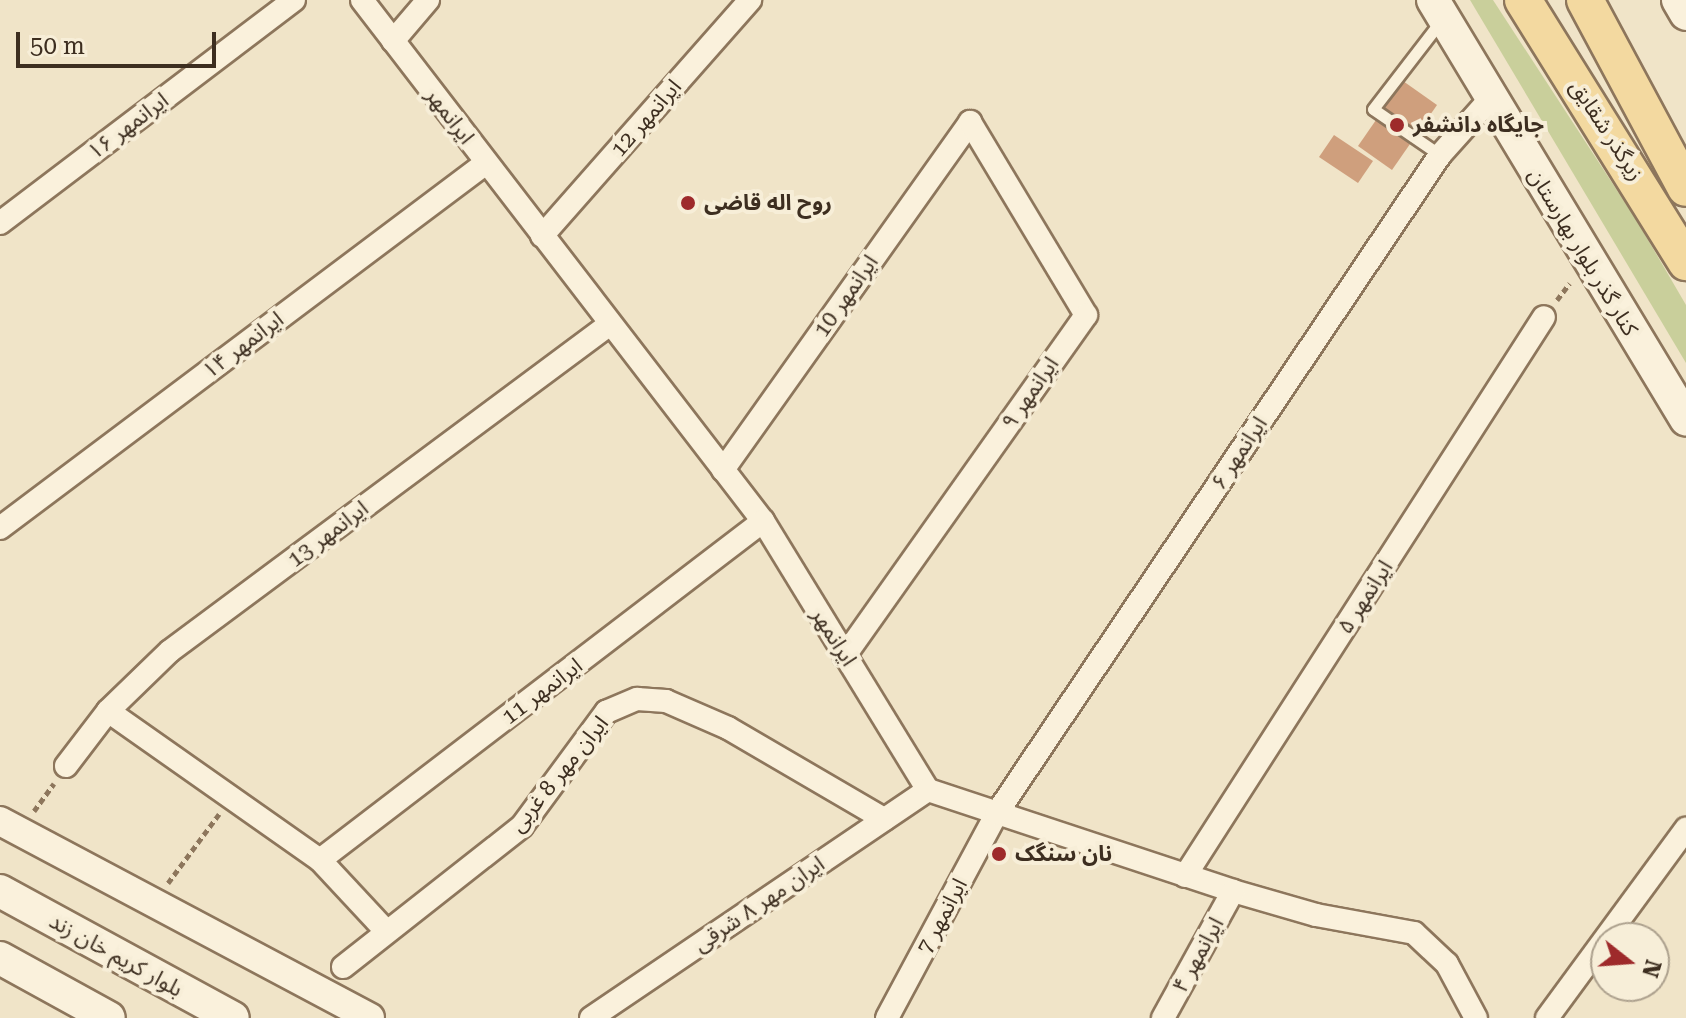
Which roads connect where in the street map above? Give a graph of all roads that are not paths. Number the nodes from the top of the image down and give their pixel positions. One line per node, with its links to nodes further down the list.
1 (294, 0): 16 (street, ایرانمهر ۱۶)
2 (362, 0): 10 (street, ایرانمهر)
3 (428, 0): 10 (street)
4 (750, 0): 17 (street, ایرانمهر 12)
5 (1523, 0): 18 (main road, زیرگذر شقایق)
6 (1585, 0): 15 (main road, زیرگذر شقایق)
7 (1678, 0): 9 (main road)
8 (1438, 9): 11 (main road, کنار گذر بلوار بهارستان); 13 (lane)
9 (1686, 14)
10 (393, 41): 14 (street, ایرانمهر)
11 (1490, 99): 13 (street, ایرانمهر ۶); 21 (main road, کنار گذر بلوار بهارستان)
12 (970, 122): 22 (street, ایرانمهر 10); 25 (street, ایرانمهر ۹)
13 (1440, 155): 29 (street, ایرانمهر ۶)
14 (486, 163): 17 (street, ایرانمهر); 24 (street, ایرانمهر ۱۴)
15 (1686, 188)
16 (0, 223)
17 (542, 236): 20 (street, ایرانمهر)
18 (1686, 262)
19 (1544, 317): 34 (street, ایرانمهر ۵)
20 (610, 324): 22 (street, ایرانمهر); 26 (street, ایرانمهر 13)
21 (1686, 420)
22 (723, 470): 23 (street, ایرانمهر)
23 (763, 521): 25 (street, ایرانمهر); 33 (street, ایرانمهر 11)
24 (0, 528)
25 (845, 656): 28 (street, ایرانمهر)
26 (108, 711): 27 (street, ایرانمهر 13); 33 (street)
27 (66, 766)
28 (928, 790): 29 (street); 30 (street, ایران مهر ٨ شرقی)
29 (997, 813): 34 (street); 44 (street, ایرانمهر 7)
30 (884, 819): 37 (street, ایران مهر 8 غربی); 43 (street, ایران مهر ٨ شرقی)
31 (10, 826): 42 (street)
32 (1686, 829): 47 (street)
33 (320, 860): 37 (street)
34 (1185, 876): 36 (street)
35 (0, 891): 41 (main road, بلوار کریم خان زند)
36 (1233, 891): 45 (street, ایرانمهر ۴); 46 (street)
37 (387, 932): 39 (street, ایران مهر 8 غربی)
38 (0, 958): 40 (main road)
39 (343, 967)
40 (109, 1018)
41 (233, 1018)
42 (370, 1018)
43 (591, 1018)
44 (887, 1018)
45 (1163, 1018)
46 (1476, 1018)
47 (1547, 1018)

